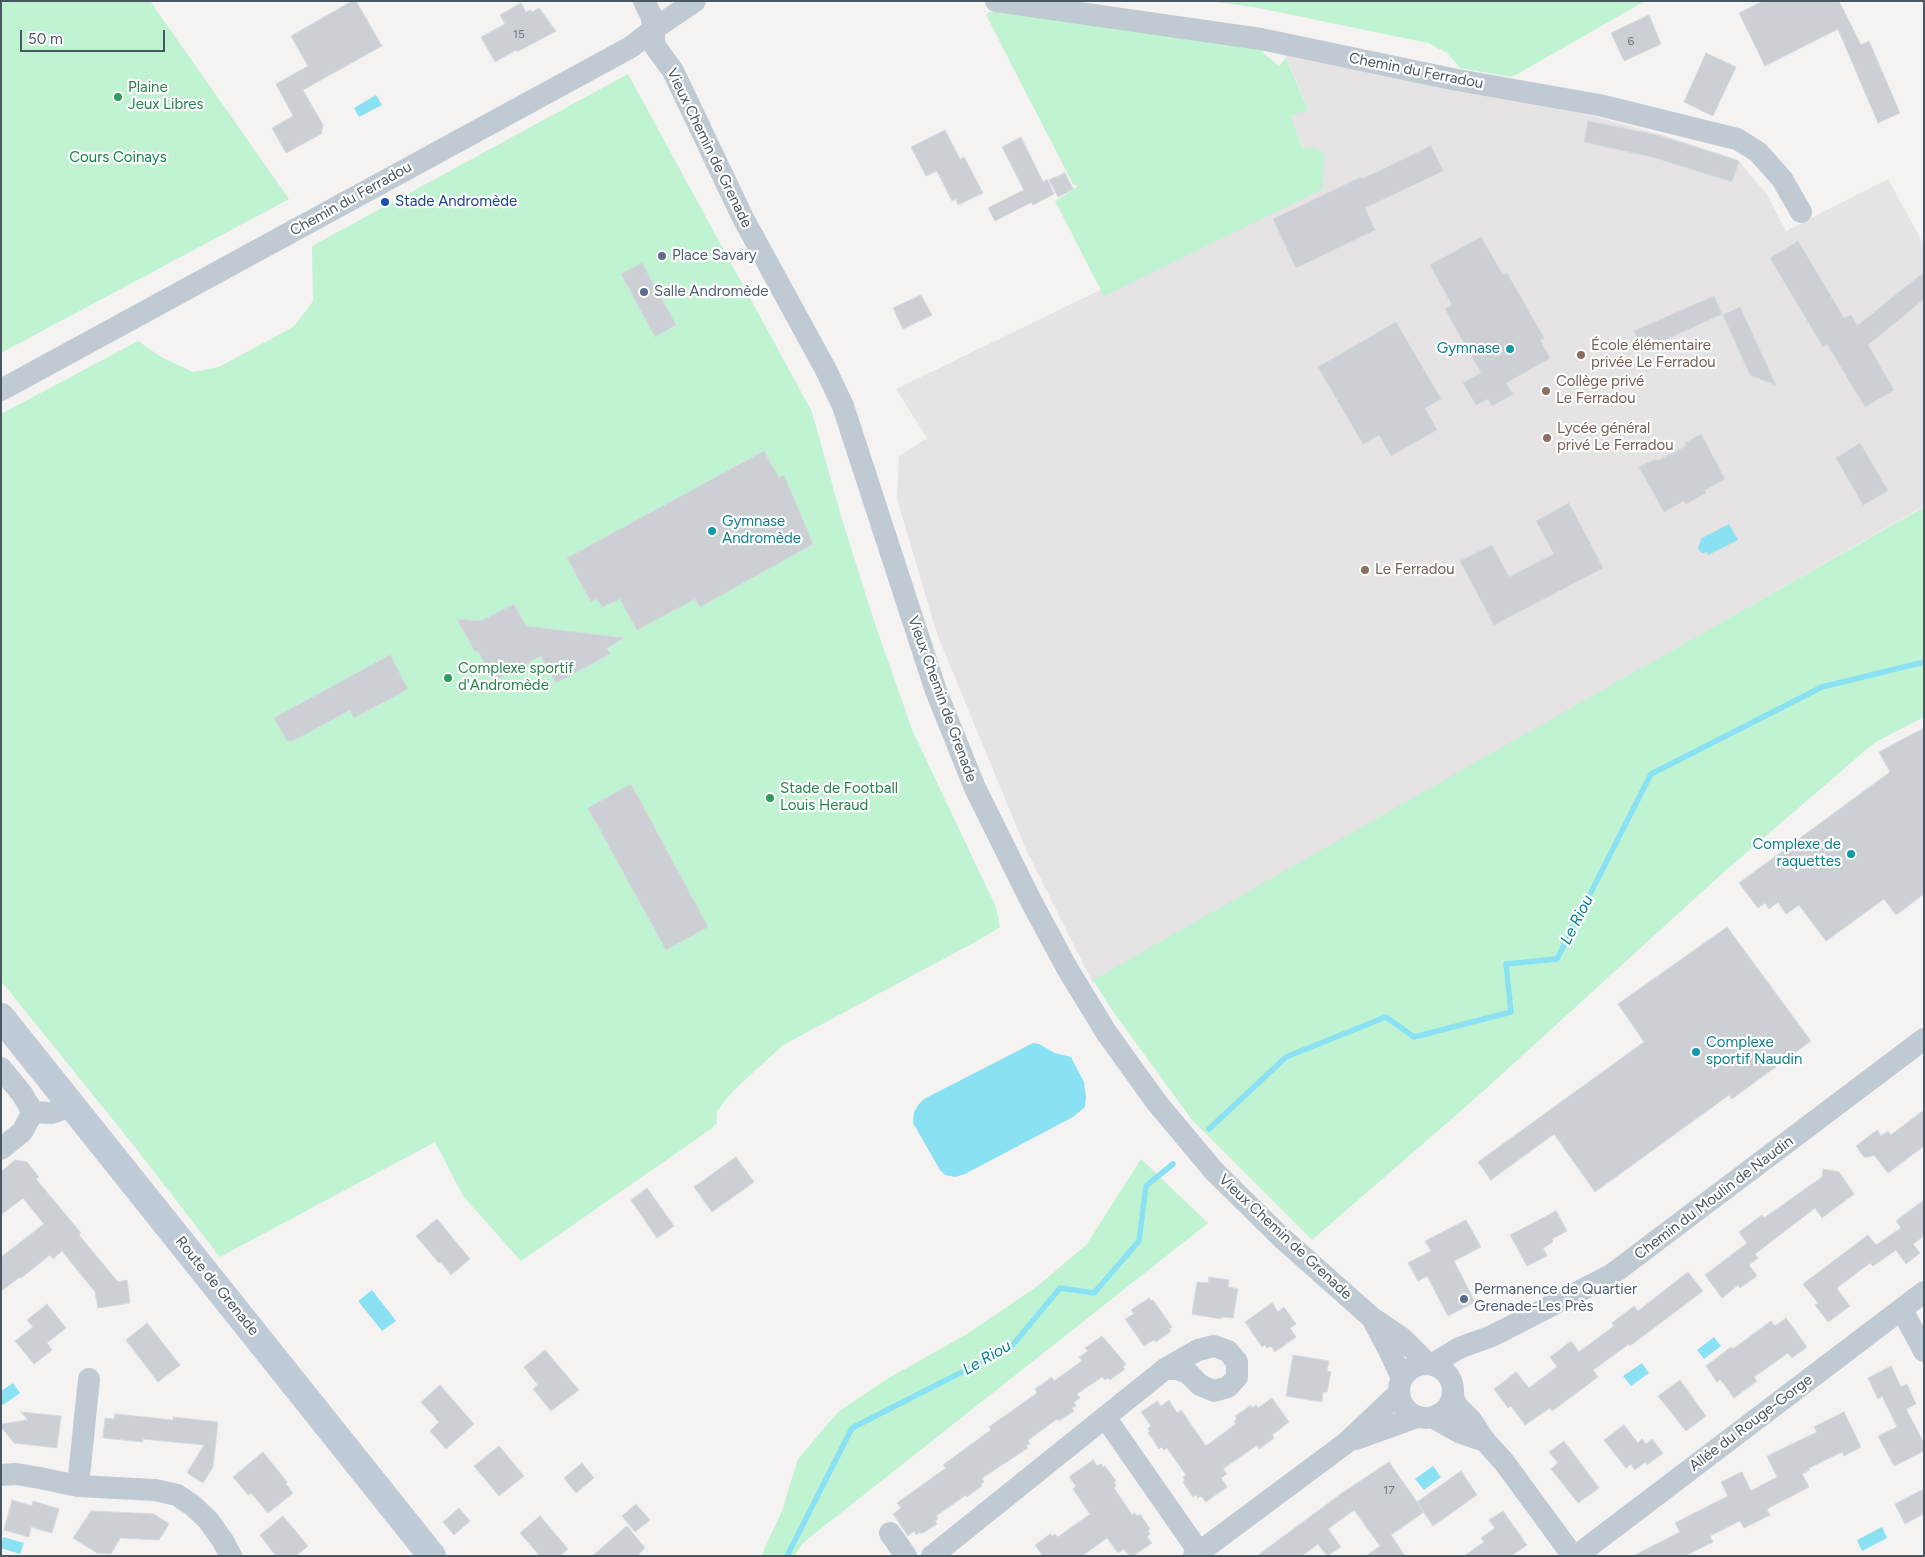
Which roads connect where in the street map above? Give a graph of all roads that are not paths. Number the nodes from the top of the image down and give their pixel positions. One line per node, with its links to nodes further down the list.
1 (644, 1): 4 (street, Vieux Chemin de Grenade)
2 (695, 1): 4 (street, Chemin du Ferradou)
3 (996, 1): 5 (street, Chemin du Ferradou)
4 (654, 29): 6 (street, Chemin du Ferradou); 15 (street, Vieux Chemin de Grenade)
5 (1801, 212)
6 (1, 390)
7 (1, 1017): 10 (main road, Route de Grenade)
8 (1924, 1039): 16 (street, Chemin du Moulin de Naudin)
9 (1, 1068): 11 (street)
10 (73, 1106): 11 (street); 32 (main road, Route de Grenade)
11 (33, 1112): 12 (street)
12 (1, 1149)
13 (1924, 1292): 14 (street, Allée du Rouge-Gorge)
14 (1902, 1310): 17 (street); 36 (street, Allée du Rouge-Gorge)
15 (1371, 1317): 18 (street, Vieux Chemin de Grenade); 21 (street, Vieux Chemin de Grenade)
16 (1492, 1336): 18 (street, Chemin du Moulin de Naudin); 22 (street, Chemin du Moulin de Naudin)
17 (1924, 1351)
18 (1430, 1364): 21 (street); 22 (street)
19 (1165, 1369): 24 (street)
20 (89, 1379): 28 (street)
21 (1400, 1385): 23 (street); 26 (street)
22 (1452, 1388): 23 (street); 25 (street)
23 (1425, 1417): 25 (street); 26 (street)
24 (1105, 1418): 30 (street); 34 (street)
25 (1485, 1441): 35 (street)
26 (1346, 1443): 30 (street)
27 (1, 1475): 28 (street)
28 (78, 1486): 31 (street)
29 (890, 1533): 33 (street)
30 (1197, 1554)
31 (231, 1556)
32 (432, 1556)
33 (906, 1556)
34 (932, 1556)
35 (1572, 1556)
36 (1581, 1556)

